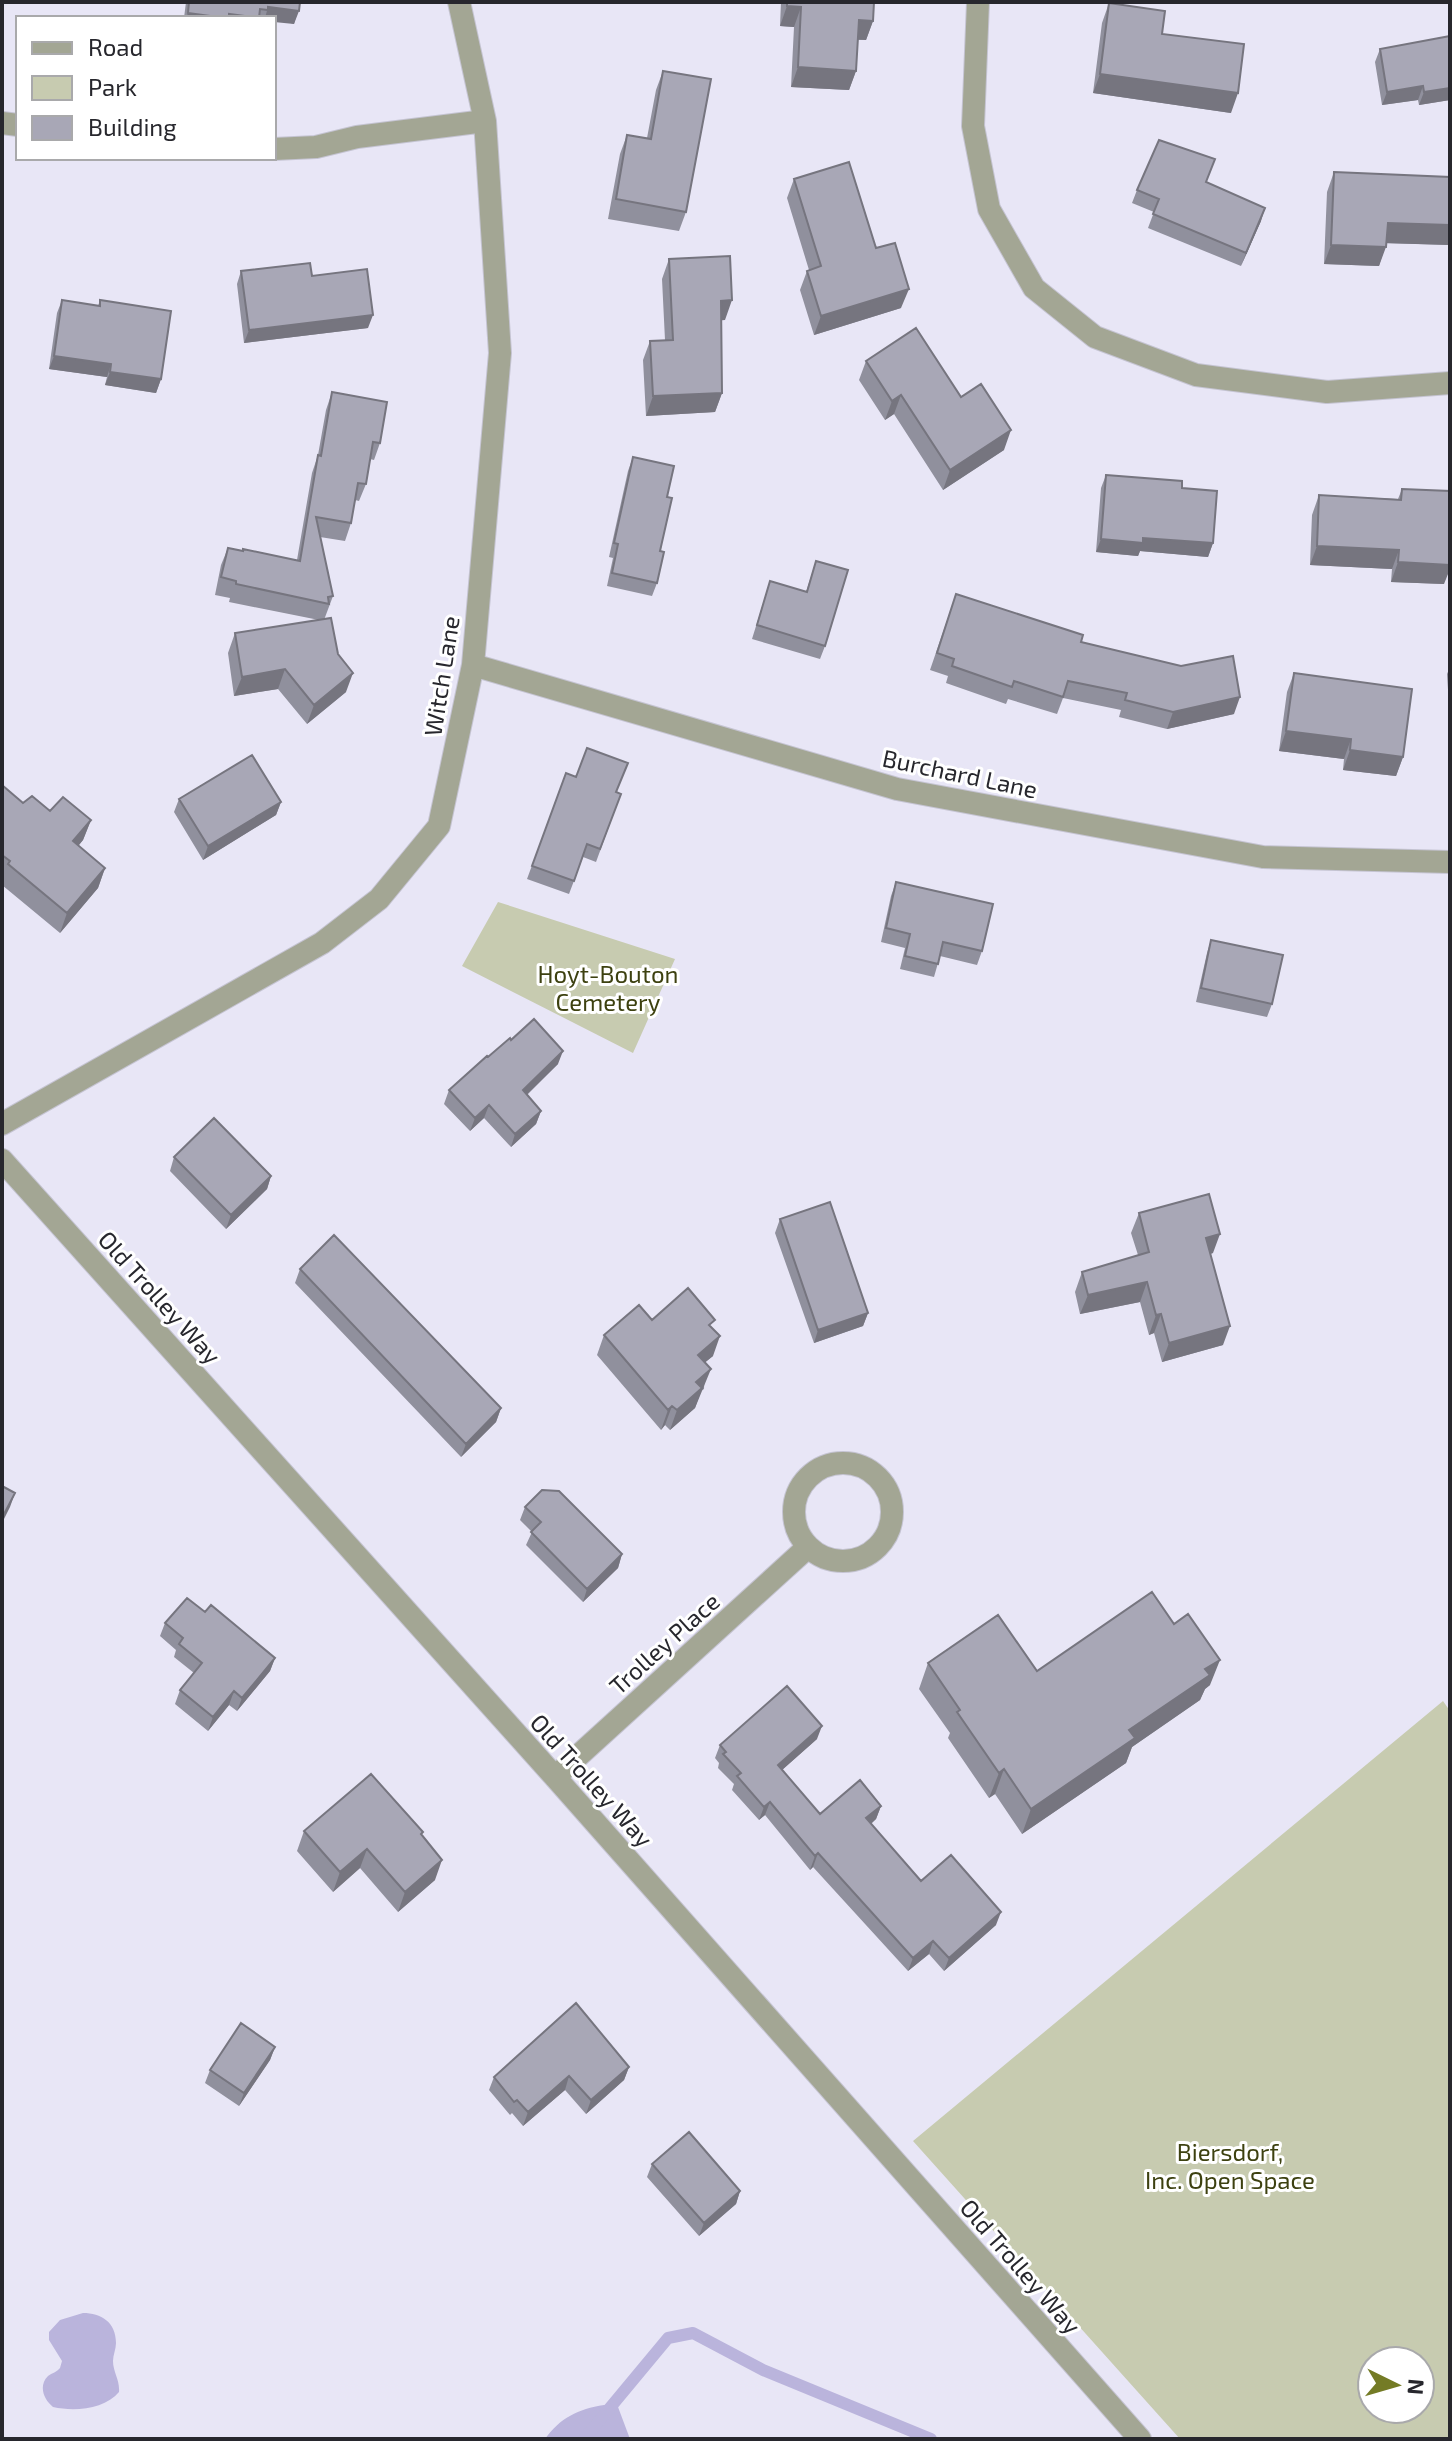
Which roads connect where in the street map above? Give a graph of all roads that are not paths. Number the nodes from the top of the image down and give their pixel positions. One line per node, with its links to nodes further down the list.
1 (459, 2): 3 (street, Witch Lane)
2 (978, 2): 5 (street)
3 (485, 121): 4 (street); 6 (street, Witch Lane)
4 (276, 149)
5 (1450, 383)
6 (473, 665): 7 (street, Burchard Lane); 8 (street, Witch Lane)
7 (1450, 862)
8 (2, 1124)
9 (2, 1160): 11 (street, Old Trolley Way)
10 (808, 1547): 10 (street); 11 (street, Trolley Place)
11 (555, 1777): 12 (street, Old Trolley Way)
12 (1140, 2439)

